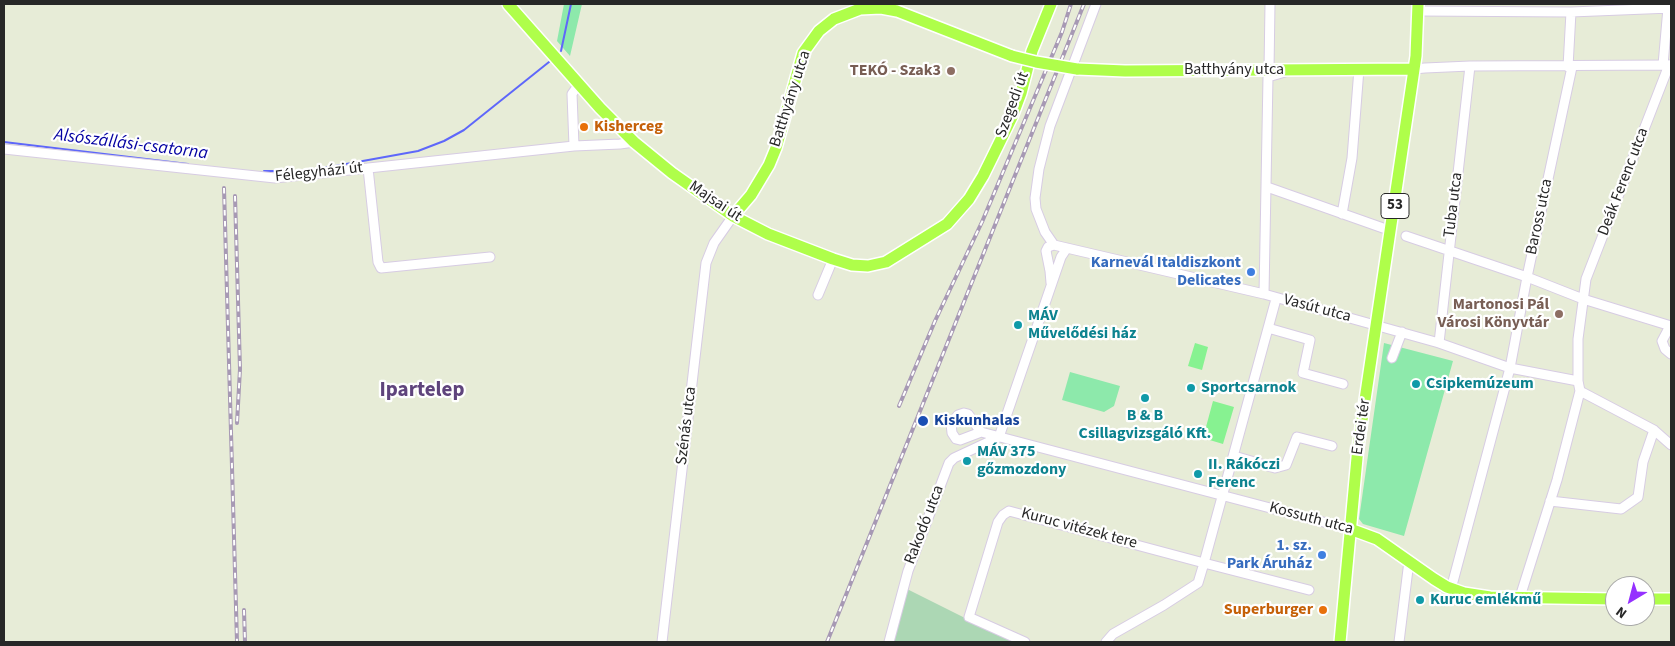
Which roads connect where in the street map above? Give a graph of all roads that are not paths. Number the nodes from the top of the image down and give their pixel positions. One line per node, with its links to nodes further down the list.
1 (508, 4): 15 (main road, Majsai út)
2 (1051, 4): 23 (main road, Szegedi út)
3 (1096, 4): 29 (street)
4 (1270, 4): 14 (street)
5 (1418, 7): 7 (street); 13 (main road, 53)
6 (1670, 8): 7 (street); 8 (street, Deák Ferenc utca)
7 (1571, 12): 10 (street, Baross utca)
8 (1668, 65): 10 (street, Batthyány utca); 39 (street, Deák Ferenc utca)
9 (1470, 66): 10 (street, Batthyány utca); 13 (street, Batthyány utca); 31 (street, Tuba utca)
10 (1570, 67): 34 (street, Baross utca)
11 (1359, 69): 12 (main road, Batthyány utca); 14 (main road, Batthyány utca); 25 (street)
12 (1390, 69): 13 (main road, Batthyány utca); 16 (main road)
13 (1414, 70): 16 (main road, 53)
14 (1269, 73): 21 (street); 22 (main road, Batthyány utca, bridge)
15 (578, 84): 17 (main road, Majsai út); 18 (street)
16 (1412, 88): 40 (main road, 53)
17 (634, 142): 18 (street, Félegyházi út); 24 (main road, Majsai út)
18 (574, 146): 20 (street, Félegyházi út)
19 (4, 149): 20 (street, Félegyházi út)
20 (368, 168): 32 (street)
21 (1267, 187): 25 (street); 35 (street)
22 (751, 195): 24 (main road); 26 (main road, Batthyány utca)
23 (966, 202): 33 (main road, Majsai út)
24 (716, 204): 26 (main road, Majsai út)
25 (1342, 214): 27 (street)
26 (733, 216): 33 (main road, Majsai út); 68 (street, Szénás utca)
27 (1383, 228)
28 (1406, 236): 31 (street)
29 (1054, 245): 30 (street, Vasút utca); 37 (street)
30 (1067, 248): 35 (street, Vasút utca); 37 (street)
31 (1449, 251): 34 (street); 44 (street, Tuba utca)
32 (490, 258)
33 (832, 259): 36 (street)
34 (1527, 277): 39 (street); 47 (street, Baross utca)
35 (1264, 294): 38 (street, Vasút utca)
36 (818, 295)
37 (1048, 295): 53 (street)
38 (1276, 299): 40 (street, Vasút utca); 42 (street)
39 (1583, 299): 41 (street); 48 (street, Deák Ferenc utca)
40 (1376, 324): 43 (street, Vasút utca); 59 (main road, Erdei tér / 53)
41 (1670, 326): 45 (street)
42 (1268, 328): 49 (street, Erdei tér); 56 (street)
43 (1402, 332): 44 (street, Vasút utca); 46 (street)
44 (1439, 343): 47 (street, Vasút utca)
45 (1671, 354)
46 (1392, 358)
47 (1510, 368): 48 (street, Vasút utca); 62 (street, Baross utca)
48 (1578, 381): 50 (street, Deák Ferenc utca)
49 (1343, 384)
50 (1580, 391): 51 (street); 58 (street)
51 (1654, 430): 54 (street); 58 (street)
52 (981, 432): 53 (street, Kossuth utca)
53 (999, 437): 57 (street, Kossuth utca); 69 (street, Rakodó utca)
54 (1671, 445)
55 (1332, 446): 56 (street, Erdei tér)
56 (1234, 456): 57 (street)
57 (1223, 496): 59 (street, Kossuth utca); 61 (street)
58 (1550, 500): 64 (street)
59 (1350, 529): 60 (main road, Kossuth utca); 72 (main road, 53)
60 (1408, 561): 62 (main road, Kossuth utca); 73 (street)
61 (1204, 563): 63 (street, Kuruc vitézek tere); 70 (street, Kuruc vitézek tere); 71 (street)
62 (1451, 589): 64 (main road, Kossuth utca)
63 (1309, 590)
64 (1520, 597): 65 (main road, Kossuth utca)
65 (1605, 598)
66 (1655, 599): 67 (main road)
67 (1671, 599)
68 (662, 642)
69 (889, 642)
70 (1025, 642)
71 (1106, 642)
72 (1340, 642)
73 (1399, 642)

